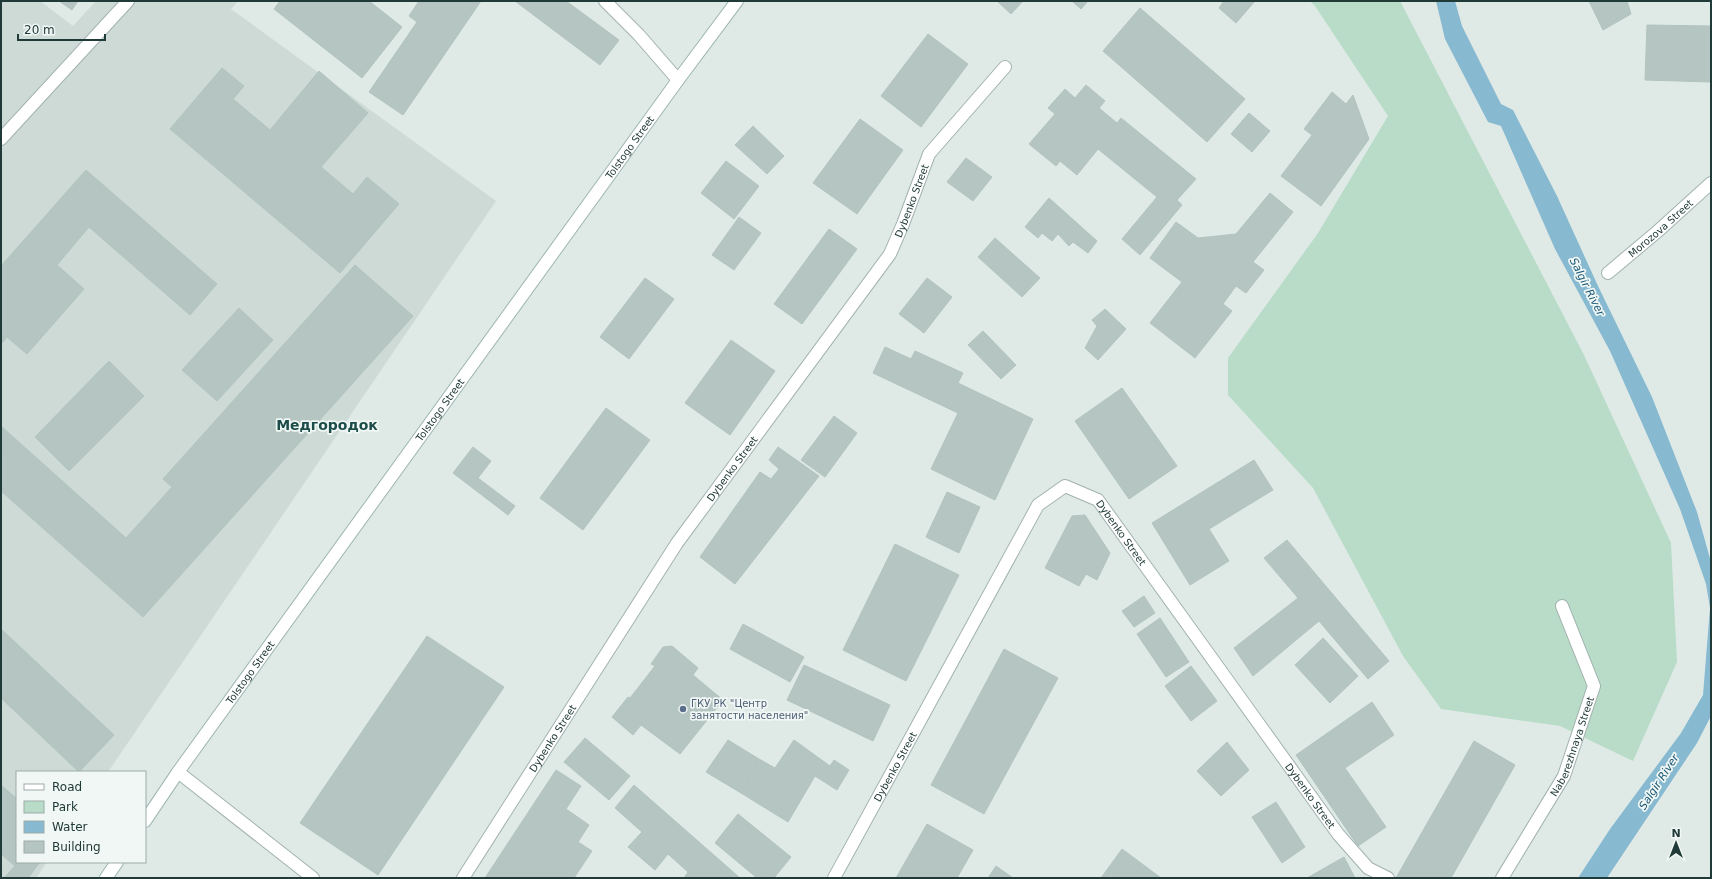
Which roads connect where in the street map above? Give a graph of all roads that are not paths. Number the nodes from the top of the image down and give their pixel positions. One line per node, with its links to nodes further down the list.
1 (128, 1): 6 (street)
2 (605, 1): 5 (street)
3 (737, 1): 5 (street, Tolstogo Street)
4 (1005, 67): 15 (street, Dybenko Street)
5 (678, 80): 10 (street, Tolstogo Street)
6 (1, 140)
7 (1711, 182): 8 (street, Morozova Street)
8 (1608, 273)
9 (1562, 606): 18 (street, Naberezhnaya Street)
10 (178, 772): 11 (street, Tolstogo Street); 14 (street)
11 (146, 820)
12 (116, 863): 13 (street)
13 (106, 878)
14 (313, 878)
15 (463, 878)
16 (834, 878): 17 (street, Dybenko Street)
17 (1388, 878)
18 (1502, 878)

